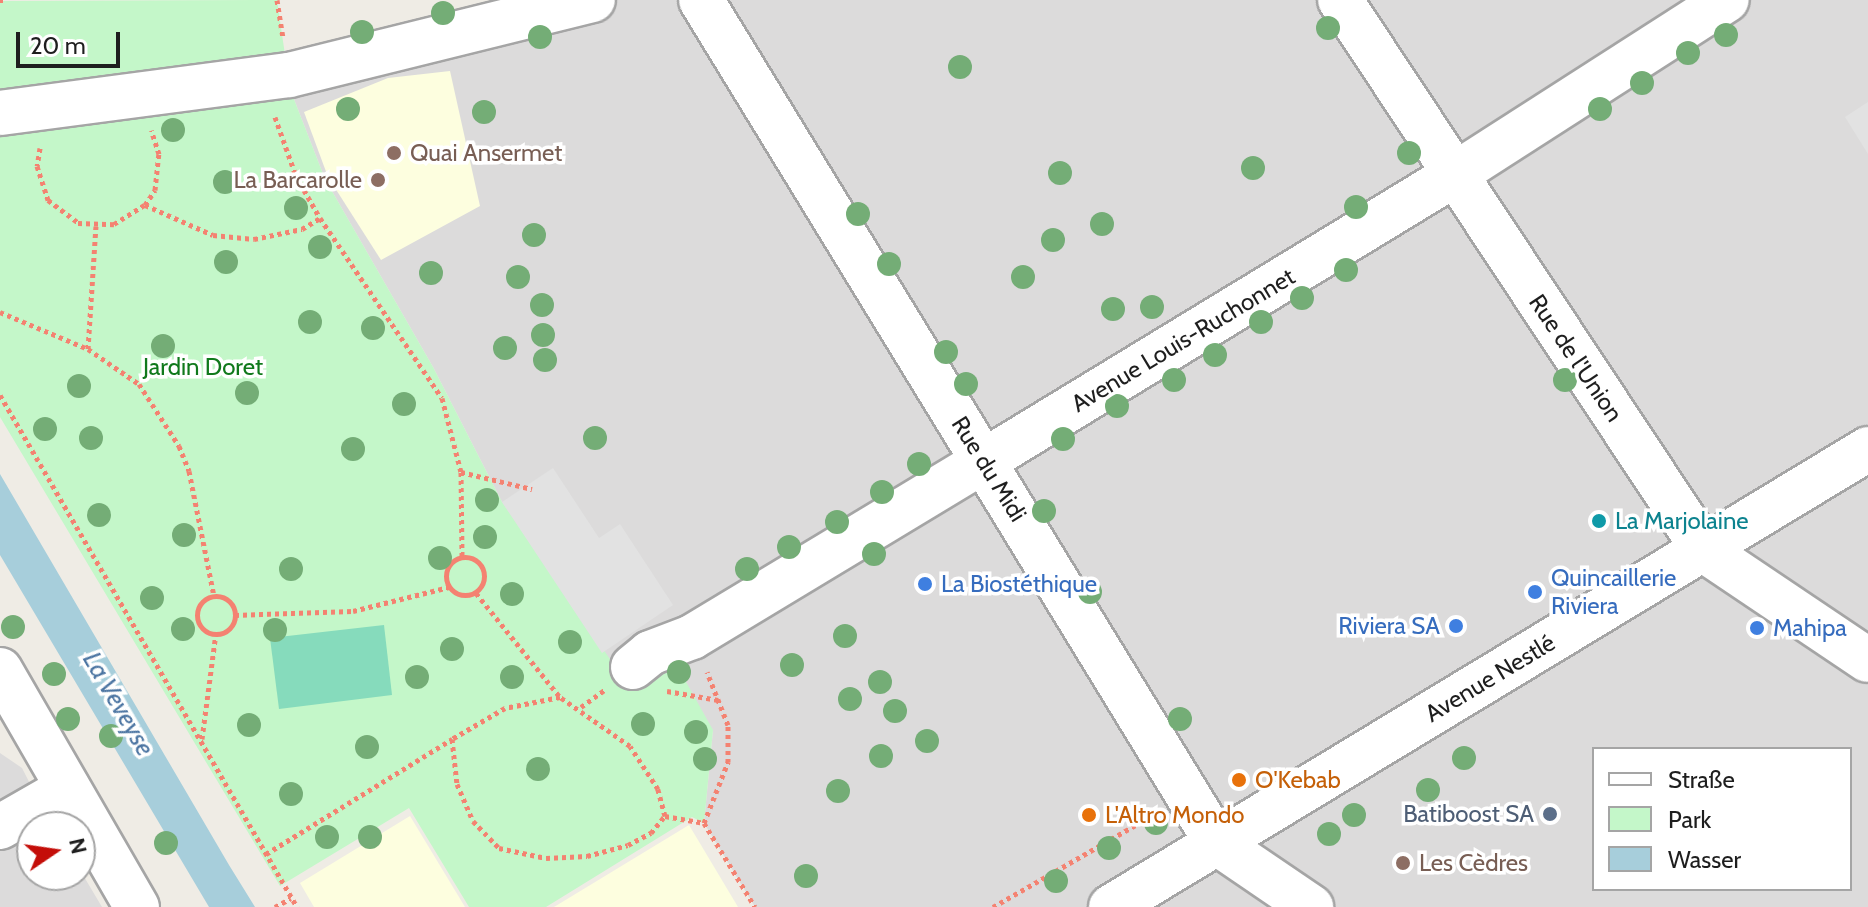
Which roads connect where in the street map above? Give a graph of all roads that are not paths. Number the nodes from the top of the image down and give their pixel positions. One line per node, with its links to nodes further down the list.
1 (593, 0): 5 (street)
2 (701, 0): 8 (street, Rue du Midi)
3 (1340, 0): 6 (street, Rue de l'Union)
4 (1727, 0): 6 (street, Avenue Louis-Ruchonnet)
5 (0, 113)
6 (1454, 175): 8 (street, Avenue Louis-Ruchonnet); 9 (street, Rue de l'Union)
7 (1868, 449): 9 (street, Avenue Nestlé)
8 (984, 461): 11 (street, Avenue Louis-Ruchonnet); 15 (street, Rue du Midi)
9 (1704, 550): 10 (street, Rue de l'Union); 15 (street, Avenue Nestlé)
10 (1868, 660)
11 (633, 667)
12 (0, 670): 13 (street)
13 (68, 788): 14 (street); 16 (street)
14 (0, 827)
15 (1217, 843): 17 (street, Avenue Nestlé); 18 (street, Rue du Midi)
16 (137, 907)
17 (1111, 907)
18 (1311, 907)

